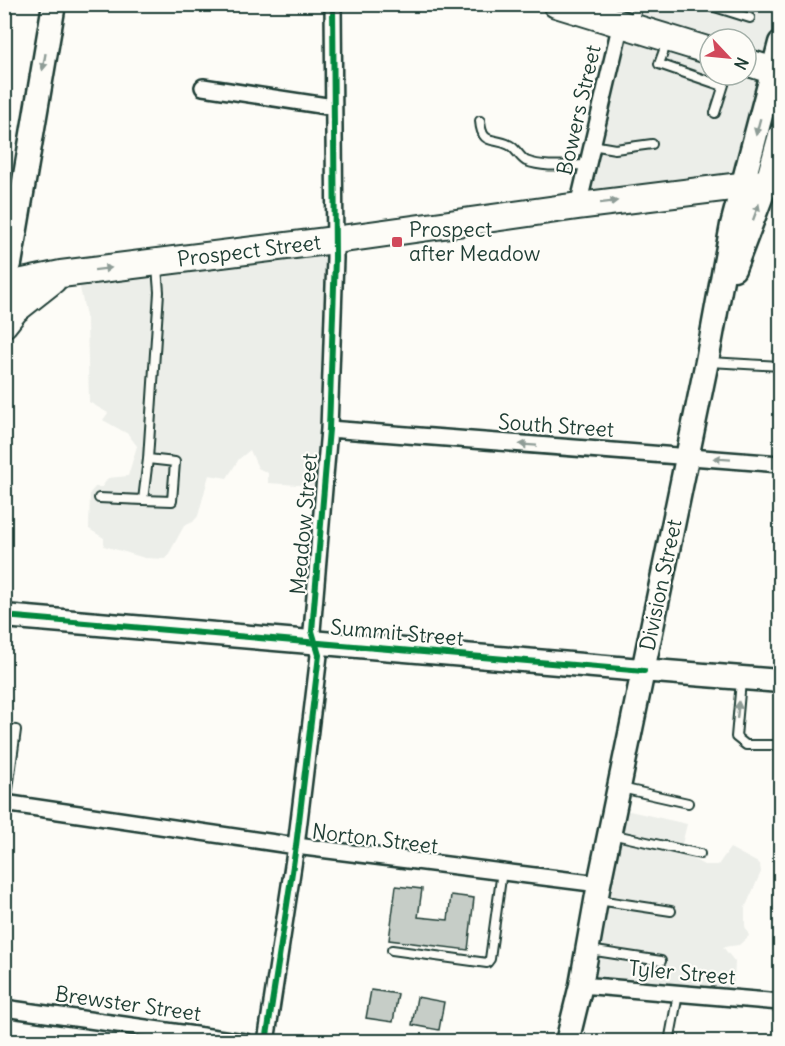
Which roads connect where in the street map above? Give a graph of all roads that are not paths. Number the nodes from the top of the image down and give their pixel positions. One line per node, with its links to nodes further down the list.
1 (54, 4): 27 (main road, one-way to 27)
2 (333, 4): 15 (street, Meadow Street)
3 (556, 4): 5 (main road)
4 (705, 4): 6 (lane)
5 (630, 18): 7 (main road); 20 (street, Bowers Street)
6 (750, 18)
7 (668, 38): 9 (main road); 12 (lane)
8 (780, 43): 11 (main road, Division Street)
9 (698, 47)
10 (758, 66): 11 (main road)
11 (777, 72): 22 (main road, Division Street, one-way to 22)
12 (698, 77)
13 (204, 87): 15 (street)
14 (723, 87): 16 (lane)
15 (333, 107): 24 (street, Meadow Street)
16 (715, 113)
17 (480, 122): 21 (lane)
18 (780, 135): 22 (main road, Division Street)
19 (652, 144): 20 (lane)
20 (592, 145): 21 (street, Bowers Street)
21 (587, 165): 23 (street, Bowers Street)
22 (763, 182): 23 (main road, Prospect Street, one-way to 22); 30 (main road, Division Street)
23 (578, 206): 24 (main road, Prospect Street)
24 (335, 240): 25 (main road, Prospect Street); 32 (street, Meadow Street)
25 (157, 262): 26 (main road, Prospect Street, one-way to 25); 34 (lane)
26 (61, 274): 28 (main road, Prospect Street); 29 (main road)
27 (4, 276)
28 (4, 286)
29 (4, 324)
30 (707, 362): 31 (lane); 33 (main road, Division Street)
31 (780, 366)
32 (329, 429): 33 (street, South Street, one-way to 32); 39 (street, Meadow Street)
33 (687, 457): 35 (street, South Street, one-way to 33); 40 (main road, Division Street)
34 (148, 459): 37 (lane); 37 (lane)
35 (780, 464)
36 (99, 498): 37 (lane)
37 (143, 500)
38 (4, 616): 39 (main road, Summit Street)
39 (316, 643): 40 (main road, Summit Street); 50 (street, Meadow Street)
40 (644, 671): 41 (main road, Summit Street); 46 (main road, Division Street)
41 (742, 678): 42 (main road, Summit Street); 44 (lane, one-way to 41)
42 (780, 681)
43 (4, 729): 45 (lane)
44 (780, 745)
45 (8, 769): 47 (lane)
46 (620, 787): 48 (lane); 49 (main road, Division Street)
47 (5, 803): 50 (street, Norton Street)
48 (688, 803)
49 (610, 834): 51 (lane); 53 (main road, Division Street)
50 (296, 846): 52 (street, Norton Street); 63 (street, Meadow Street)
51 (700, 854)
52 (502, 871): 53 (street, Norton Street); 55 (lane)
53 (598, 892): 54 (lane); 56 (main road, Division Street)
54 (671, 911)
55 (392, 950)
56 (587, 950): 57 (lane); 58 (main road, Division Street)
57 (661, 961)
58 (581, 986): 59 (street, Tyler Street); 64 (main road, Division Street)
59 (678, 994): 60 (street, Tyler Street); 65 (lane)
60 (780, 1002)
61 (4, 1008): 62 (street, Brewster Street)
62 (245, 1041)
63 (266, 1041)
64 (567, 1041)
65 (669, 1041)

